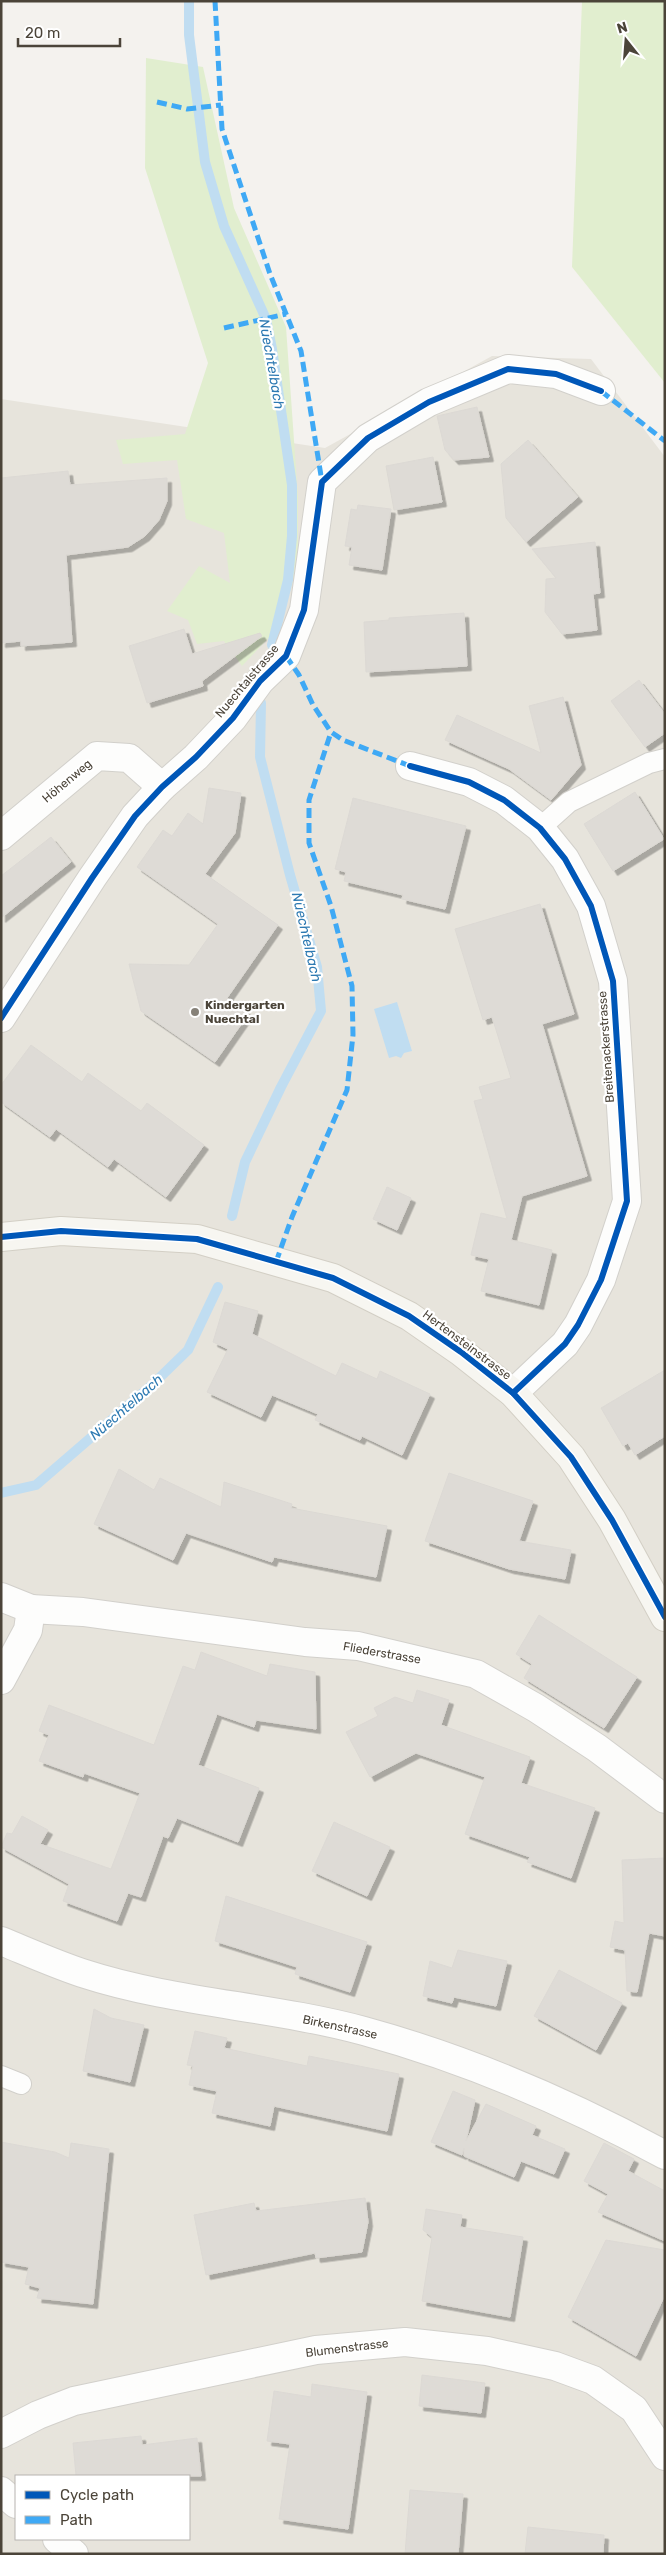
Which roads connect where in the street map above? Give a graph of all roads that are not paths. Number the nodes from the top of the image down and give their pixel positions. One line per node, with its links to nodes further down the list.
1 (601, 391): 4 (street, Nuechtalstrasse)
2 (665, 759): 5 (lane)
3 (410, 766): 5 (street, Breitenackerstrasse)
4 (162, 787): 6 (street, Höhenweg); 7 (street, Nuechtalstrasse)
5 (540, 828): 9 (street, Breitenackerstrasse)
6 (1, 836)
7 (1, 1018)
8 (1, 1237): 9 (street, Hertensteinstrasse)
9 (512, 1393): 12 (street, Hertensteinstrasse)
10 (1, 1597): 11 (street, Fliederstrasse)
11 (32, 1609): 13 (street); 14 (street, Fliederstrasse)
12 (665, 1616)
13 (1, 1680)
14 (665, 1799)
15 (1, 1941): 18 (street, Birkenstrasse)
16 (1, 2076): 17 (lane)
17 (21, 2084)
18 (665, 2155)
19 (1, 2434): 20 (street, Blumenstrasse)
20 (665, 2456)
21 (1, 2491): 22 (street)
22 (15, 2503)
23 (58, 2540): 24 (street)
24 (74, 2554)

